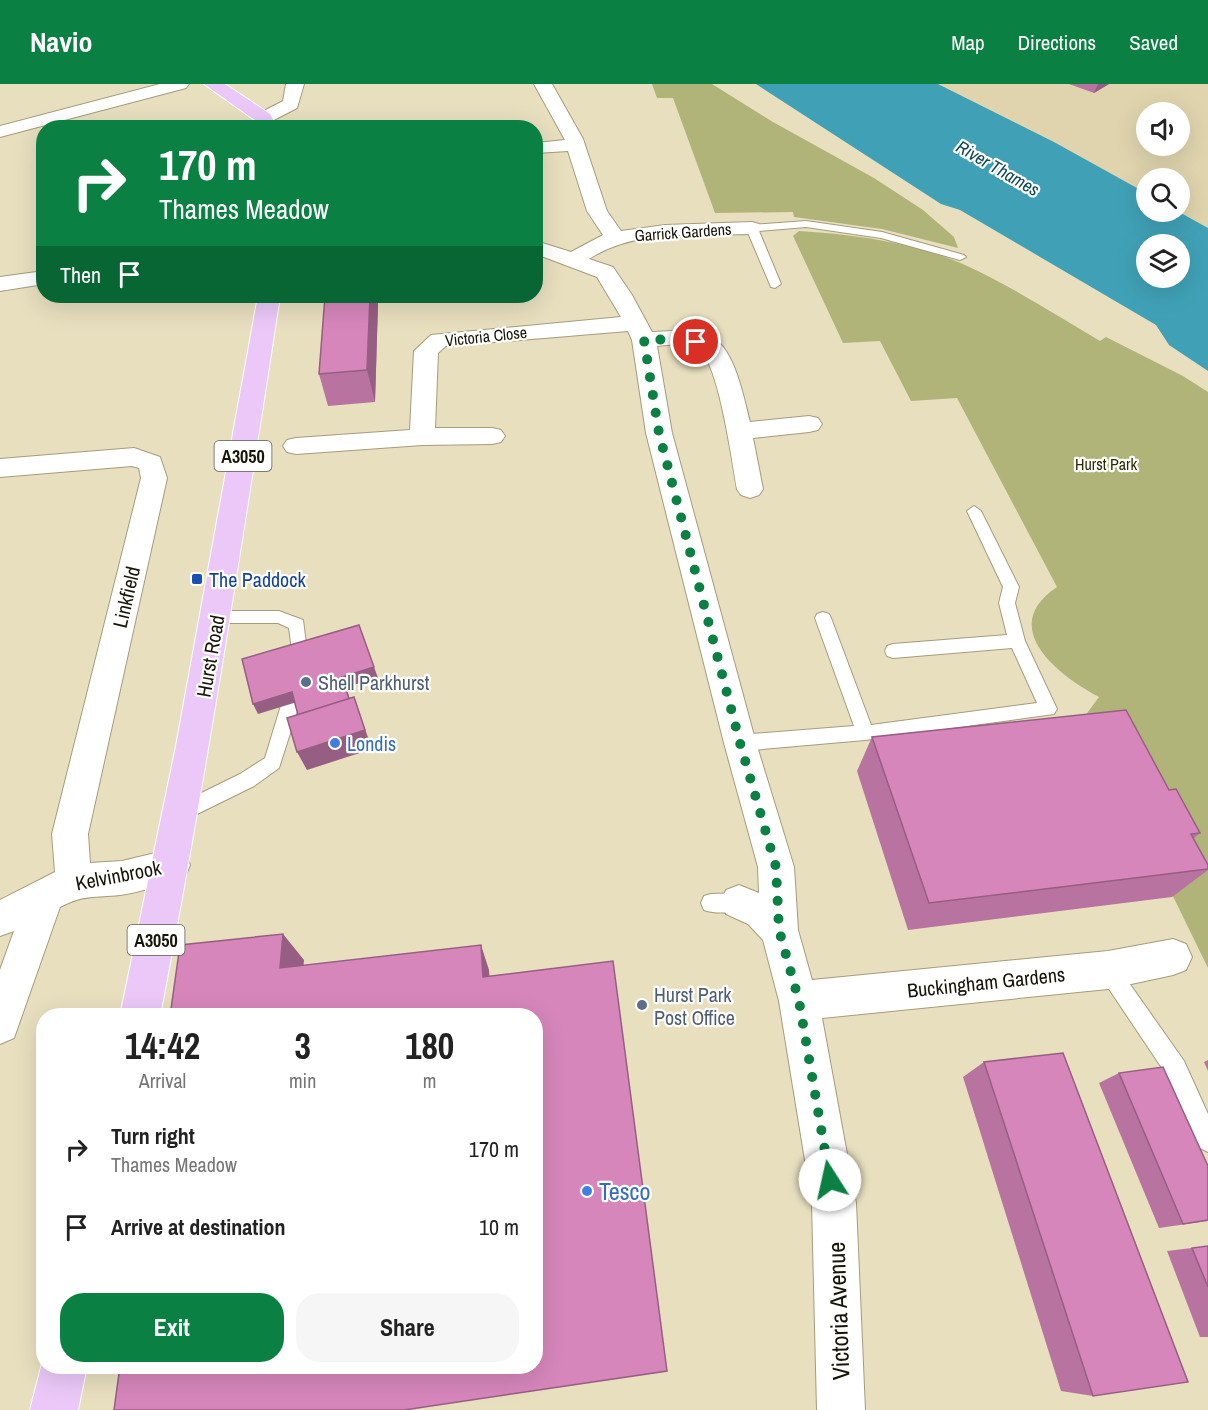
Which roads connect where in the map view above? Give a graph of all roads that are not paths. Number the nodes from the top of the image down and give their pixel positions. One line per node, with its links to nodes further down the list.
1 (180, 84): 5 (street)
2 (213, 84): 6 (main road)
3 (295, 84): 7 (street)
4 (543, 84): 10 (street, Garrick Gardens)
5 (45, 120)
6 (263, 120)
7 (271, 120)
8 (36, 122): 9 (street)
9 (0, 132)
10 (576, 145): 11 (street); 13 (street, Garrick Gardens)
11 (543, 147)
12 (752, 228): 13 (street, Garrick Gardens); 15 (lane); 19 (lane)
13 (615, 238): 16 (street, Garrick Gardens)
14 (543, 249): 16 (street, Victoria Avenue)
15 (960, 256)
16 (574, 260): 21 (street, Victoria Avenue)
17 (36, 278): 18 (street)
18 (0, 284)
19 (775, 284)
20 (268, 303): 30 (main road, Hurst Road / A3050)
21 (640, 331): 23 (street, Victoria Close); 25 (street, Victoria Close); 37 (street, Victoria Avenue)
22 (809, 424): 23 (street)
23 (740, 431): 28 (street, Victoria Close)
24 (492, 436): 25 (street)
25 (422, 437): 26 (street)
26 (296, 446)
27 (0, 468): 40 (street, Linkfield)
28 (750, 489)
29 (974, 511): 32 (lane)
30 (217, 617): 34 (lane); 38 (main road, Hurst Road / A3050)
31 (823, 618): 36 (lane)
32 (1017, 641): 33 (lane); 36 (lane)
33 (893, 651)
34 (299, 652)
35 (291, 702): 38 (lane)
36 (865, 733): 37 (lane)
37 (740, 743): 43 (street, Victoria Avenue)
38 (182, 812): 39 (main road, Hurst Road / A3050)
39 (172, 865): 40 (street, Kelvinbrook); 47 (main road, Hurst Road / A3050)
40 (60, 889): 42 (street, Kelvinbrook); 48 (street)
41 (725, 903): 43 (street)
42 (0, 918)
43 (779, 930): 46 (street, Victoria Avenue)
44 (1173, 957): 45 (street, Buckingham Gardens)
45 (1108, 970): 46 (street, Buckingham Gardens); 49 (lane)
46 (799, 1001): 52 (street, Victoria Avenue)
47 (142, 1008)
48 (0, 1024)
49 (1208, 1140)
50 (61, 1374): 51 (main road)
51 (54, 1410)
52 (841, 1410)

